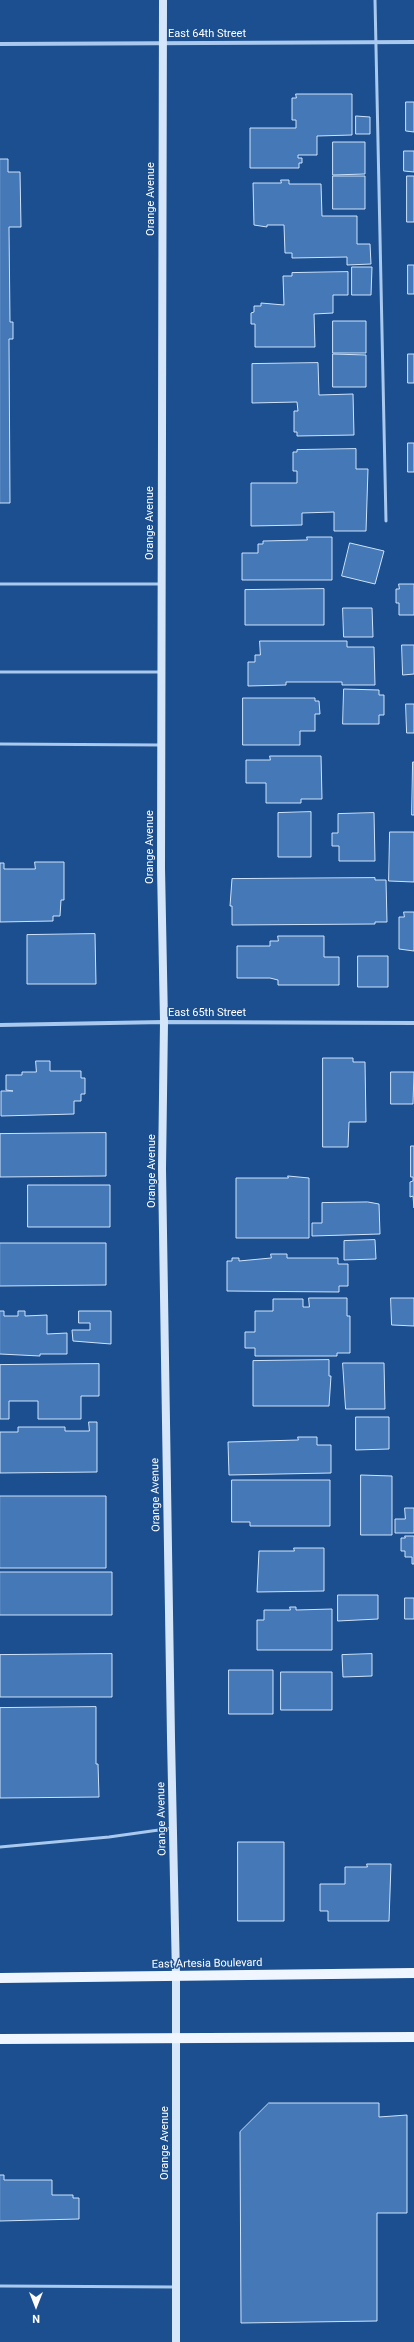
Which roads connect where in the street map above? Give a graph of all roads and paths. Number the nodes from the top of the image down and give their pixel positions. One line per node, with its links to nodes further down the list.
1 (163, 0): 6 (street, Orange Avenue)
2 (375, 0): 3 (lane)
3 (375, 42): 4 (street, East 64th Street); 6 (street, East 64th Street); 7 (lane)
4 (414, 42)
5 (0, 44): 6 (street, East 64th Street)
6 (163, 44): 9 (street, Orange Avenue)
7 (386, 521)
8 (0, 584): 9 (lane)
9 (161, 584): 11 (street, Orange Avenue)
10 (0, 672): 11 (lane)
11 (161, 672): 13 (street, Orange Avenue)
12 (0, 744): 13 (lane)
13 (161, 745): 14 (street, Orange Avenue)
14 (164, 1022): 15 (street, East 65th Street); 16 (street, East 65th Street); 17 (street, Orange Avenue)
15 (414, 1023)
16 (0, 1025)
17 (173, 1828): 18 (lane); 20 (street, Orange Avenue)
18 (0, 1848)
19 (414, 1973): 20 (main road, East Artesia Boulevard)
20 (176, 1976): 21 (main road, East Artesia Boulevard); 23 (street, Orange Avenue)
21 (0, 1978)
22 (414, 2037): 23 (main road)
23 (176, 2038): 24 (main road); 26 (street, Orange Avenue)
24 (0, 2039)
25 (0, 2286): 26 (lane)
26 (176, 2287): 27 (street, Orange Avenue)
27 (176, 2342)

